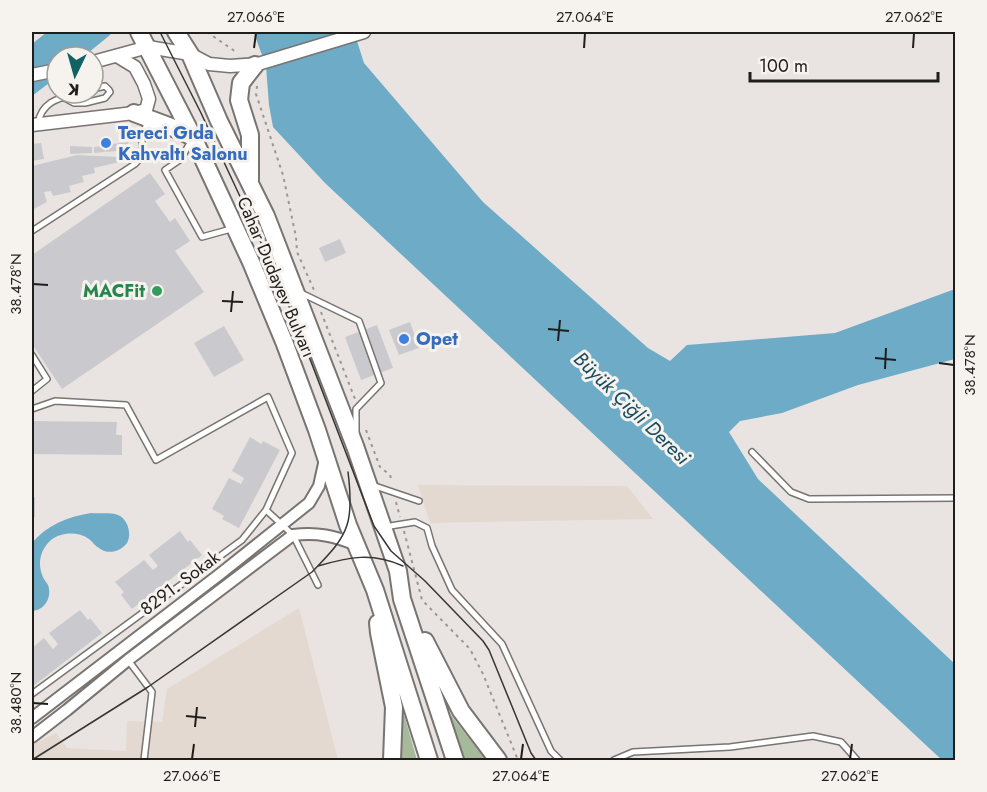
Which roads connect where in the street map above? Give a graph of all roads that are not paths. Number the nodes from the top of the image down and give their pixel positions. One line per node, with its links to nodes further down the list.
1 (139, 32): 4 (main road, Cahar Dudayev Bulvarı)
2 (176, 32): 5 (main road, Cahar Dudayev Bulvarı)
3 (362, 32): 8 (street)
4 (148, 47): 5 (street); 6 (street); 14 (main road, Cahar Dudayev Bulvarı)
5 (190, 54): 8 (street); 15 (main road, Cahar Dudayev Bulvarı)
6 (117, 56): 7 (street); 12 (street)
7 (105, 59)
8 (254, 65): 15 (main road)
9 (105, 86): 10 (lane)
10 (105, 98)
11 (50, 105): 13 (lane)
12 (142, 116): 13 (street); 14 (main road); 17 (lane)
13 (35, 124)
14 (193, 137): 16 (main road, Cahar Dudayev Bulvarı); 16 (lane)
15 (250, 184): 18 (main road, Cahar Dudayev Bulvarı)
16 (236, 228): 24 (main road, Cahar Dudayev Bulvarı)
17 (32, 231)
18 (295, 290): 22 (main road, Cahar Dudayev Bulvarı); 22 (lane)
19 (32, 356): 20 (lane)
20 (32, 391)
21 (32, 409): 28 (lane)
22 (363, 444): 25 (main road, Cahar Dudayev Bulvarı)
23 (752, 452): 26 (lane)
24 (325, 458): 29 (street, 8291. Sokak); 32 (main road, Cahar Dudayev Bulvarı)
25 (368, 484): 27 (lane); 30 (main road, Cahar Dudayev Bulvarı)
26 (956, 498)
27 (419, 501)
28 (266, 510): 29 (lane); 38 (lane)
29 (282, 524): 31 (lane); 36 (street, 8291. Sokak)
30 (382, 527): 35 (main road, Cahar Dudayev Bulvarı); 46 (lane)
31 (293, 535): 32 (street); 33 (lane); 37 (street, 8291. Sokak)
32 (358, 546): 34 (main road, Cahar Dudayev Bulvarı)
33 (318, 585)
34 (375, 590): 42 (main road); 43 (main road)
35 (402, 599): 44 (main road); 45 (main road)
36 (119, 650): 37 (lane); 39 (street, 8291. Sokak)
37 (128, 660): 40 (street, 8291. Sokak); 41 (lane)
38 (32, 694)
39 (32, 718)
40 (32, 736)
41 (144, 760)
42 (392, 760)
43 (429, 760)
44 (455, 760)
45 (498, 760)
46 (560, 760)
47 (614, 760): 48 (lane)
48 (857, 760)

